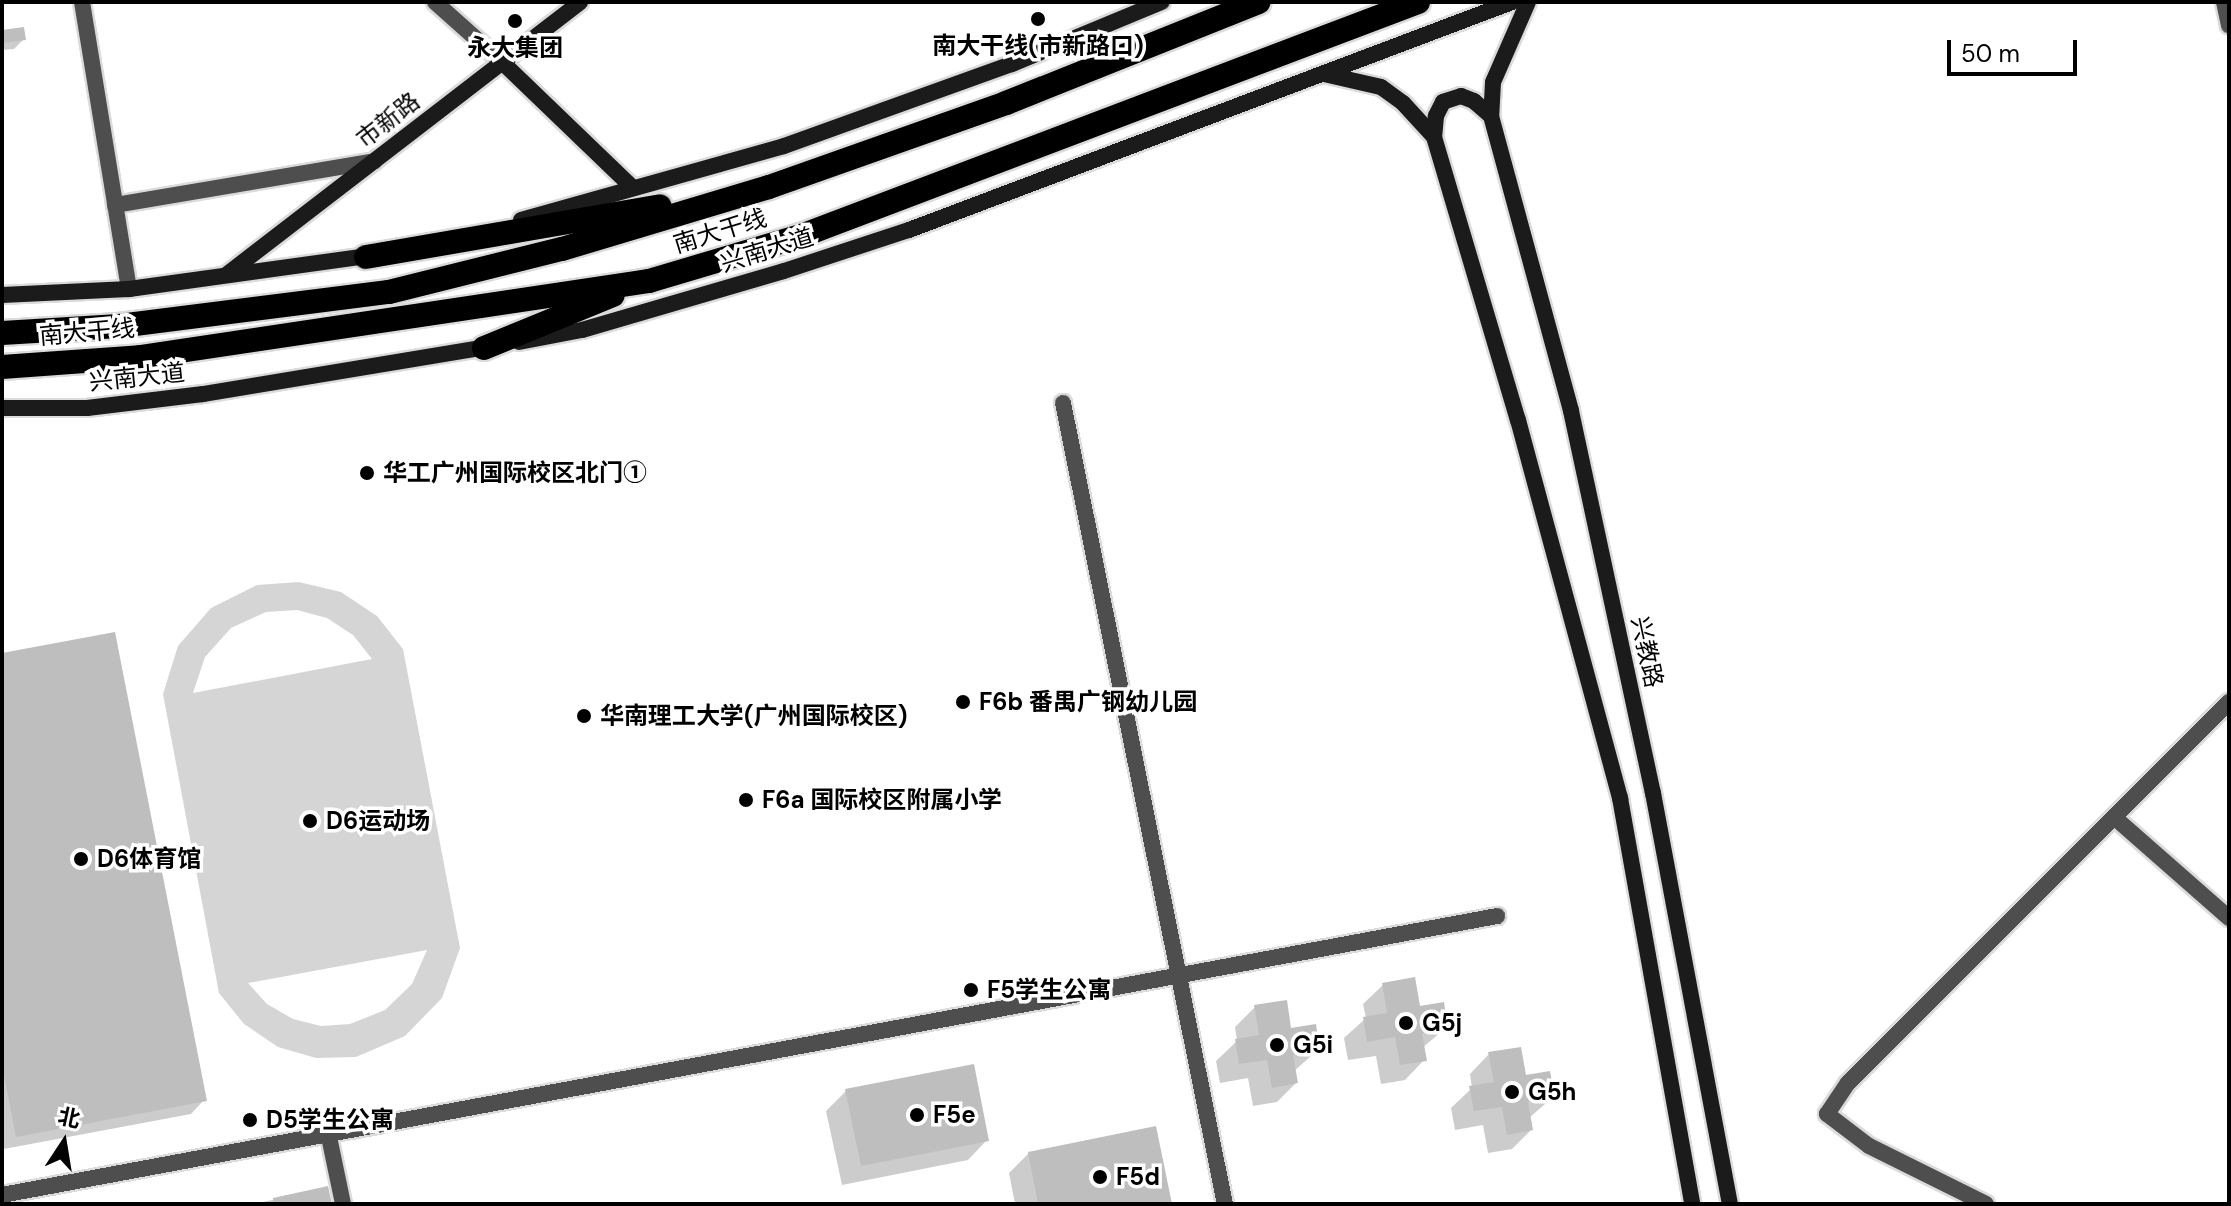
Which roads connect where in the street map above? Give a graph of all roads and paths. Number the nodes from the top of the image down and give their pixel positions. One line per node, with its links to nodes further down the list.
1 (82, 2): 18 (street)
2 (435, 2): 11 (street)
3 (580, 2): 11 (street, 市新路)
4 (1162, 2): 16 (street)
5 (1259, 2): 17 (highway, 南大干线)
6 (1418, 2): 21 (highway, 南大干线)
7 (1512, 2): 12 (street, 兴南大道)
8 (1528, 2): 13 (street)
9 (2224, 2): 10 (street)
10 (2229, 25)
11 (502, 62): 15 (street, 市新路); 16 (street)
12 (1324, 74): 14 (street); 25 (street, 兴南大道)
13 (1491, 116): 14 (street); 39 (street, 兴教路)
14 (1434, 137): 38 (street)
15 (374, 161): 18 (street); 20 (street, 市新路)
16 (632, 187): 19 (street)
17 (769, 187): 19 (highway); 24 (highway, 南大干线)
18 (115, 205): 22 (street)
19 (366, 257): 20 (street)
20 (224, 276): 22 (street)
21 (649, 281): 25 (highway); 26 (highway, 南大干线)
22 (129, 289): 23 (street)
23 (2, 295)
24 (2, 333)
25 (484, 348): 28 (street, 兴南大道)
26 (2, 367)
27 (1063, 403): 33 (street)
28 (2, 408)
29 (2229, 702): 30 (street)
30 (2114, 817): 32 (street); 40 (street)
31 (1497, 916): 33 (street)
32 (2229, 918)
33 (1179, 976): 34 (street); 37 (street)
34 (328, 1132): 35 (street); 36 (street)
35 (2, 1195)
36 (343, 1204)
37 (1225, 1204)
38 (1692, 1204)
39 (1730, 1204)
40 (1986, 1204)

